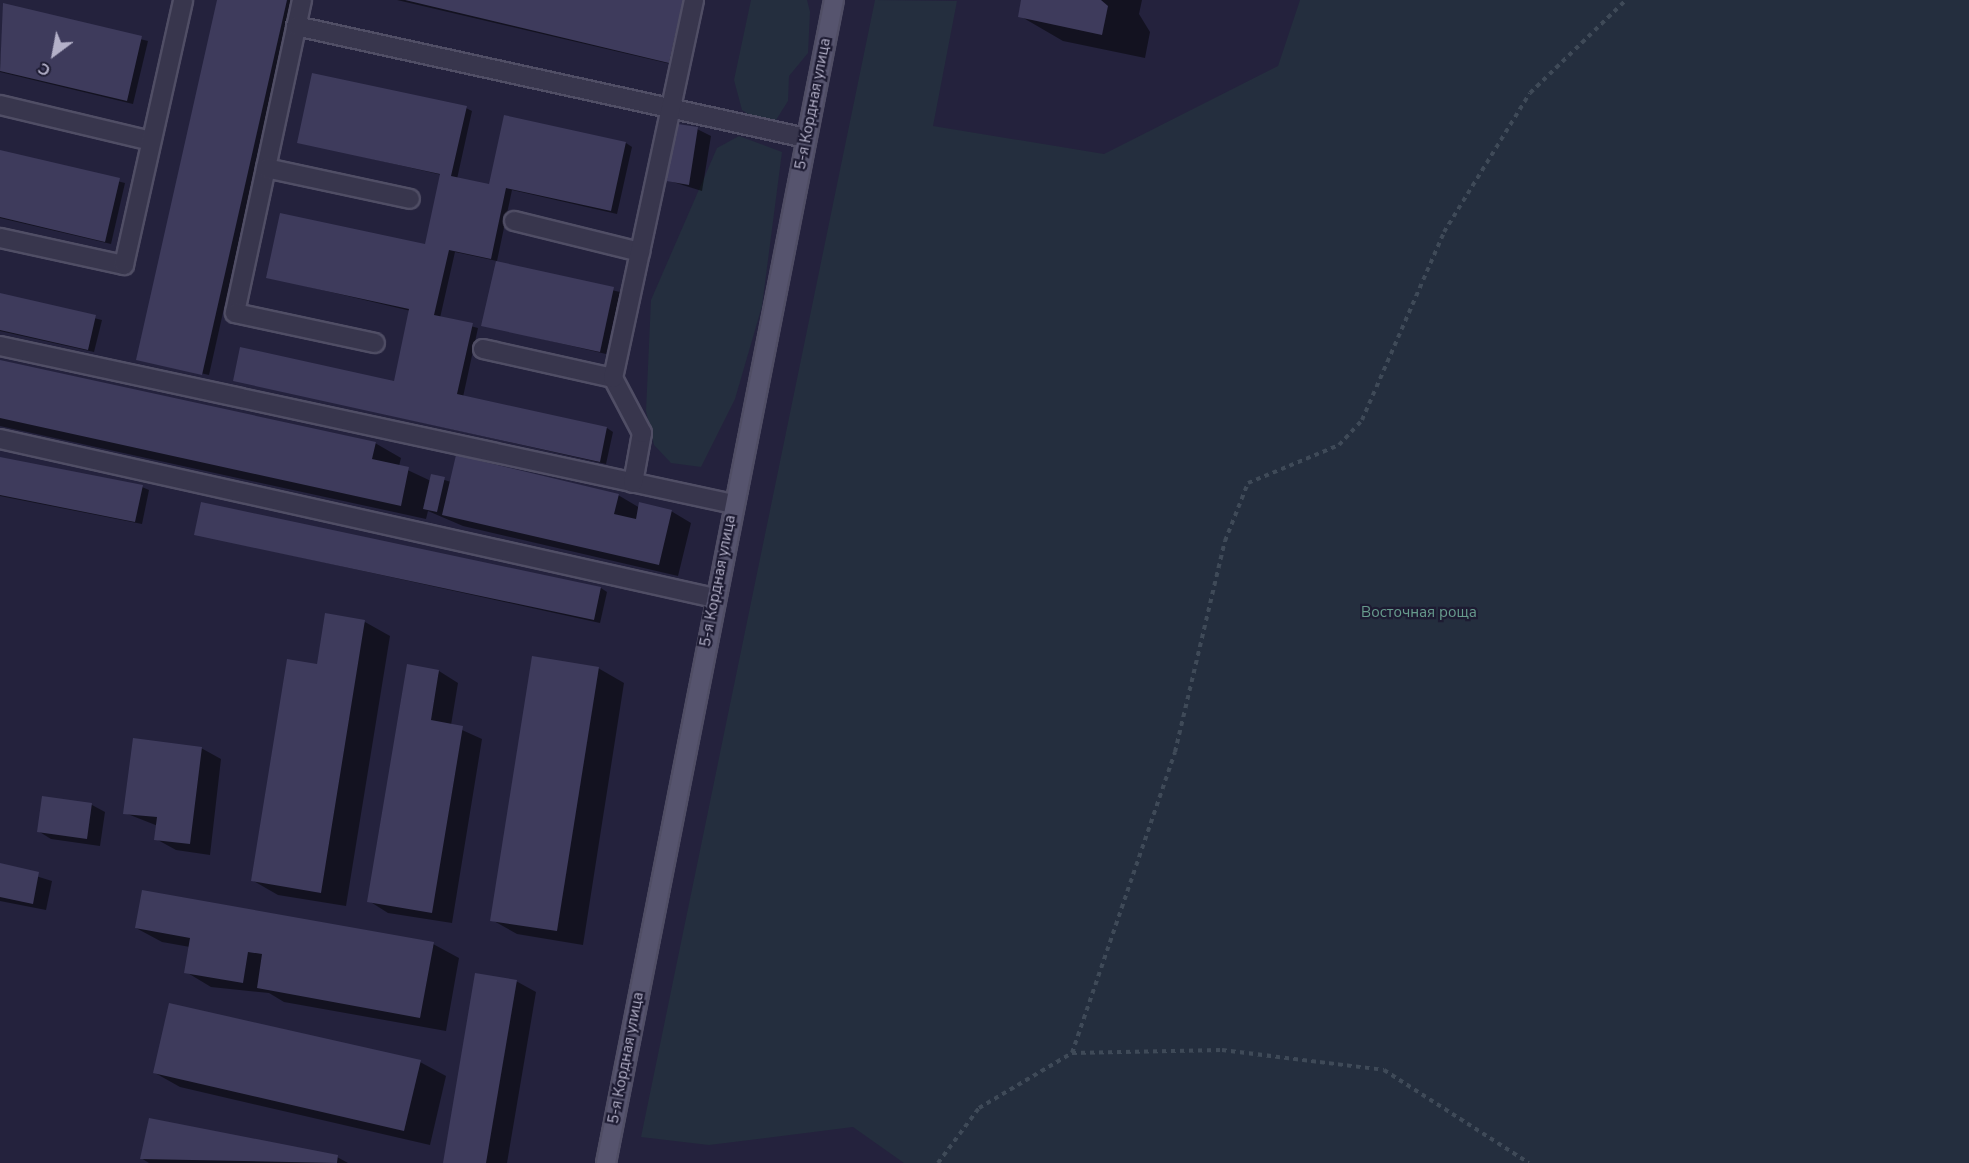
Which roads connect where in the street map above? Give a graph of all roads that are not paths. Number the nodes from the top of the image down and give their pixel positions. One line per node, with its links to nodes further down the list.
1 (183, 0): 9 (lane)
2 (302, 0): 5 (lane)
3 (694, 0): 7 (lane)
4 (834, 0): 8 (main road, 5-я Кордная улица)
5 (296, 26): 7 (lane); 10 (lane)
6 (0, 105): 9 (lane)
7 (671, 108): 8 (lane); 14 (lane)
8 (806, 138): 21 (main road, 5-я Кордная улица)
9 (151, 141): 13 (lane)
10 (266, 168): 11 (lane); 15 (lane)
11 (410, 199)
12 (514, 221): 14 (lane)
13 (0, 238)
14 (640, 252): 18 (lane)
15 (375, 343)
16 (0, 346): 20 (lane)
17 (483, 350): 18 (lane)
18 (613, 378): 20 (lane)
19 (0, 439): 22 (lane)
20 (633, 483): 21 (lane)
21 (733, 504): 22 (main road, 5-я Кордная улица)
22 (715, 598): 23 (main road, 5-я Кордная улица)
23 (606, 1163)

